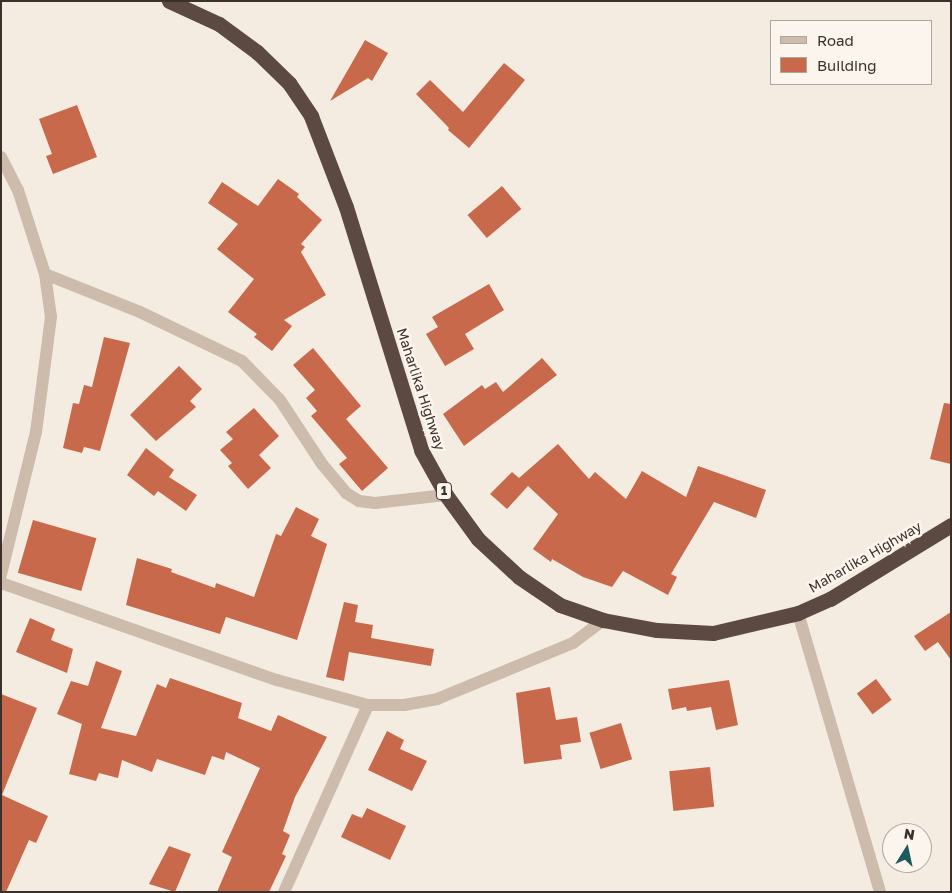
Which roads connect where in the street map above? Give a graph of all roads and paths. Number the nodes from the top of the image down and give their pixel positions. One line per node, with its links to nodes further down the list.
1 (170, 1): 4 (highway, Maharlika Highway / 1)
2 (1, 158): 3 (street)
3 (45, 274): 4 (street); 6 (street)
4 (446, 496): 9 (highway, Maharlika Highway / 1)
5 (951, 525): 8 (highway, Maharlika Highway / 1)
6 (1, 575)
7 (1, 583): 10 (street)
8 (798, 613): 9 (highway, Maharlika Highway / 1); 12 (street)
9 (603, 620): 10 (street)
10 (368, 705): 11 (street)
11 (284, 892)
12 (880, 892)

